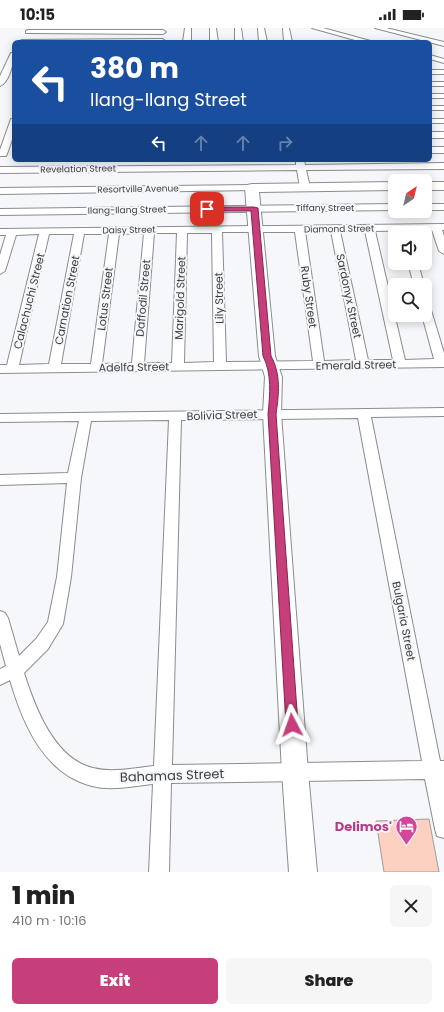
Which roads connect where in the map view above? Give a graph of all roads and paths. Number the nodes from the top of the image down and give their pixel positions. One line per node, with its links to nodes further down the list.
1 (188, 28): 12 (street)
2 (213, 28): 13 (street)
3 (238, 28): 14 (street)
4 (261, 28): 15 (street)
5 (286, 28): 16 (street)
6 (315, 28): 17 (street)
7 (378, 28): 18 (street)
8 (29, 30): 9 (street); 10 (street)
9 (163, 30): 11 (street)
10 (23, 40)
11 (162, 40)
12 (187, 40)
13 (214, 40)
14 (239, 40)
15 (264, 40)
16 (288, 40)
17 (362, 40)
18 (428, 40)
19 (432, 41): 20 (street)
20 (444, 44)
21 (432, 58): 22 (street)
22 (442, 60)
23 (12, 63): 27 (street)
24 (432, 72): 25 (street)
25 (444, 72)
26 (12, 75): 27 (street)
27 (3, 76): 28 (street)
28 (0, 84)
29 (432, 84): 30 (street)
30 (444, 84)
31 (432, 96): 32 (street)
32 (444, 96)
33 (432, 108): 34 (street)
34 (444, 108)
35 (432, 121): 36 (street)
36 (444, 121)
37 (12, 126): 42 (street)
38 (432, 135): 39 (street)
39 (444, 135)
40 (432, 150): 41 (street)
41 (444, 150)
42 (2, 154)
43 (300, 163): 44 (street, Revelation Street); 45 (street, Revelation Street); 49 (street)
44 (444, 166)
45 (0, 170)
46 (388, 186): 49 (street, Resortville Avenue)
47 (432, 186): 48 (street)
48 (444, 186)
49 (305, 187): 50 (street, Resortville Avenue)
50 (252, 188): 51 (street, Resortville Avenue); 55 (street)
51 (0, 190)
52 (388, 207): 55 (street, Tiffany Street)
53 (432, 207): 54 (street)
54 (444, 207)
55 (254, 208): 56 (street, Ilang-Ilang Street); 60 (street)
56 (0, 212)
57 (440, 227): 71 (street)
58 (369, 228): 61 (street, Diamond Street); 62 (street, Diamond Street); 77 (street)
59 (217, 229): 60 (street, Daisy Street); 65 (street, Daisy Street); 81 (street, Lily Street)
60 (257, 229): 66 (street, Diamond Street); 74 (street)
61 (335, 229): 66 (street, Diamond Street); 76 (street, Sardonyx Street)
62 (388, 229)
63 (80, 230): 67 (street, Daisy Street); 70 (street, Daisy Street); 85 (street, Carnation Street)
64 (149, 230): 65 (street, Daisy Street); 67 (street, Daisy Street); 79 (street, Daffodil Street)
65 (182, 230): 80 (street, Marigold Street)
66 (300, 230): 78 (street, Ruby Street)
67 (114, 231): 82 (street, Lotus Street)
68 (0, 232): 69 (street, Daisy Street)
69 (12, 232): 70 (street, Daisy Street); 72 (street)
70 (45, 232): 84 (street, Calachuchi Street)
71 (444, 250)
72 (0, 271)
73 (430, 322): 75 (street)
74 (267, 363): 78 (street, Emerald Street); 81 (street, Adelfa Street); 87 (street)
75 (442, 363): 77 (street, Emerald Street)
76 (363, 364): 77 (street, Emerald Street); 78 (street, Emerald Street)
77 (400, 364)
78 (319, 365)
79 (138, 367): 80 (street, Adelfa Street); 82 (street, Adelfa Street)
80 (178, 367): 81 (street, Adelfa Street)
81 (220, 367)
82 (96, 368): 85 (street, Adelfa Street)
83 (0, 369): 84 (street, Adelfa Street)
84 (12, 369): 85 (street, Adelfa Street)
85 (54, 369)
86 (444, 412): 88 (street, Bolivia Street)
87 (272, 414): 88 (street, Bolivia Street); 90 (street, Bolivia Street); 98 (street)
88 (364, 414): 97 (street, Bulgaria Street)
89 (86, 417): 90 (street, Bolivia Street); 91 (street, Bolivia Street); 92 (street)
90 (175, 417): 99 (street)
91 (0, 418)
92 (74, 478): 93 (street); 95 (street)
93 (0, 480)
94 (0, 618): 95 (street, Bahamas Street)
95 (16, 670): 96 (street); 99 (street, Bahamas Street)
96 (0, 677)
97 (438, 770): 98 (street, Bahamas Street); 100 (street, Bulgaria Street)
98 (295, 772): 99 (street, Bahamas Street); 102 (street)
99 (161, 774): 101 (street)
100 (444, 829)
101 (159, 872)
102 (303, 872)

